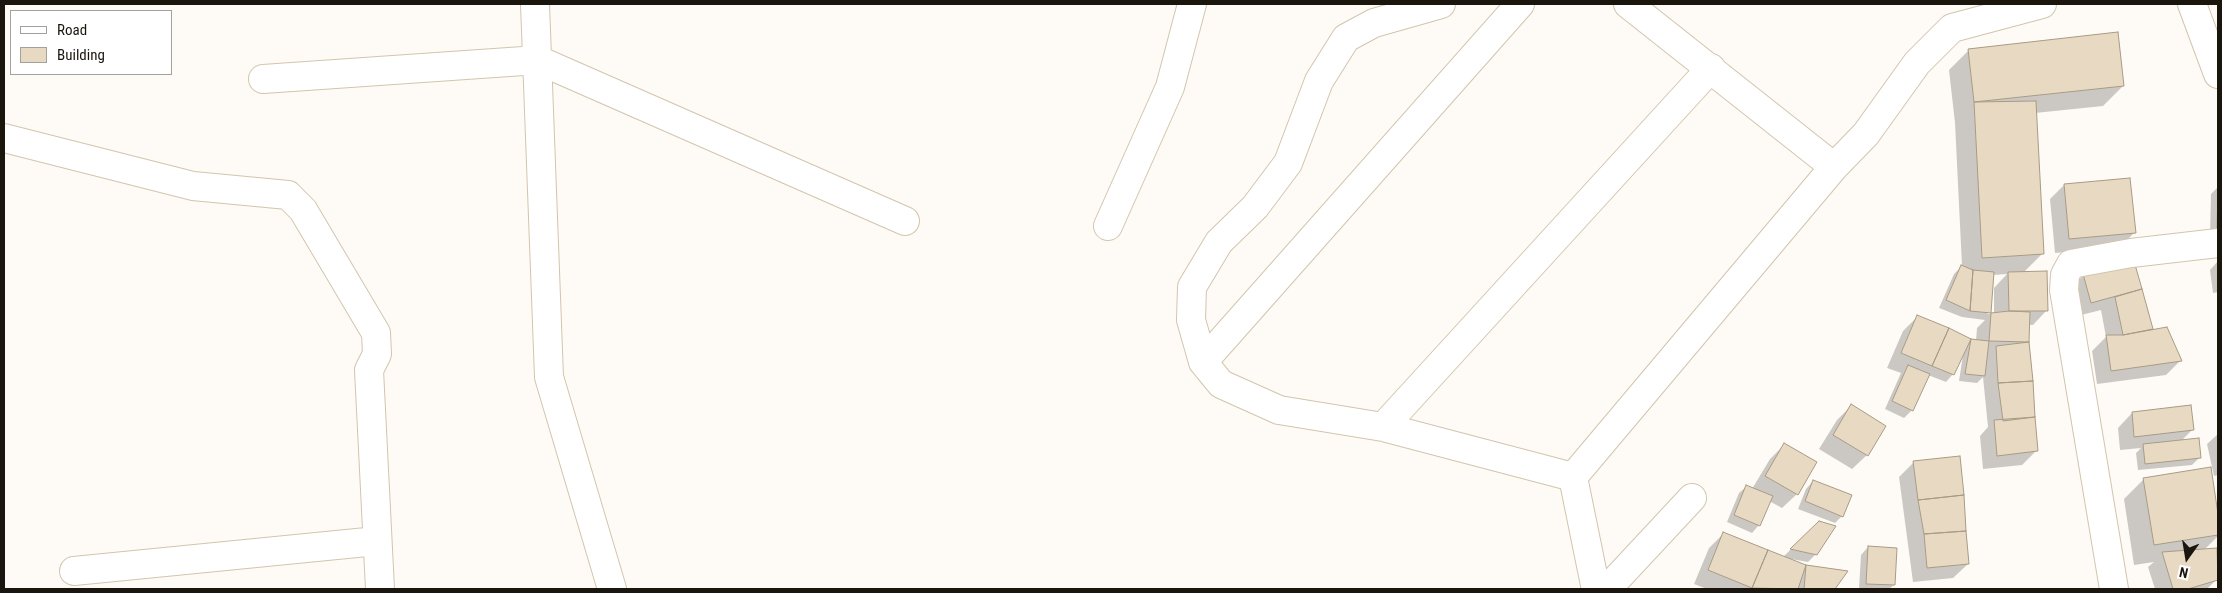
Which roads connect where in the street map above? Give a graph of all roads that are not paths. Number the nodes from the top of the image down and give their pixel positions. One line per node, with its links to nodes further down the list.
1 (535, 4): 8 (street)
2 (1192, 4): 15 (street)
3 (1440, 4): 17 (street)
4 (1520, 4): 17 (street)
5 (1628, 4): 9 (street)
6 (2042, 4): 13 (street)
7 (2192, 4): 10 (street)
8 (538, 60): 11 (street); 14 (street); 25 (street)
9 (1711, 68): 13 (street); 18 (street)
10 (2218, 74)
11 (263, 79)
12 (4, 138): 21 (street)
13 (1834, 167): 19 (street)
14 (905, 220)
15 (1108, 226)
16 (2218, 244): 26 (street)
17 (1203, 362): 18 (street)
18 (1383, 428): 19 (street)
19 (1572, 477): 23 (street)
20 (1692, 498): 23 (street)
21 (377, 541): 22 (street); 24 (street)
22 (74, 571)
23 (1603, 588)
24 (380, 589)
25 (612, 589)
26 (2114, 589)

